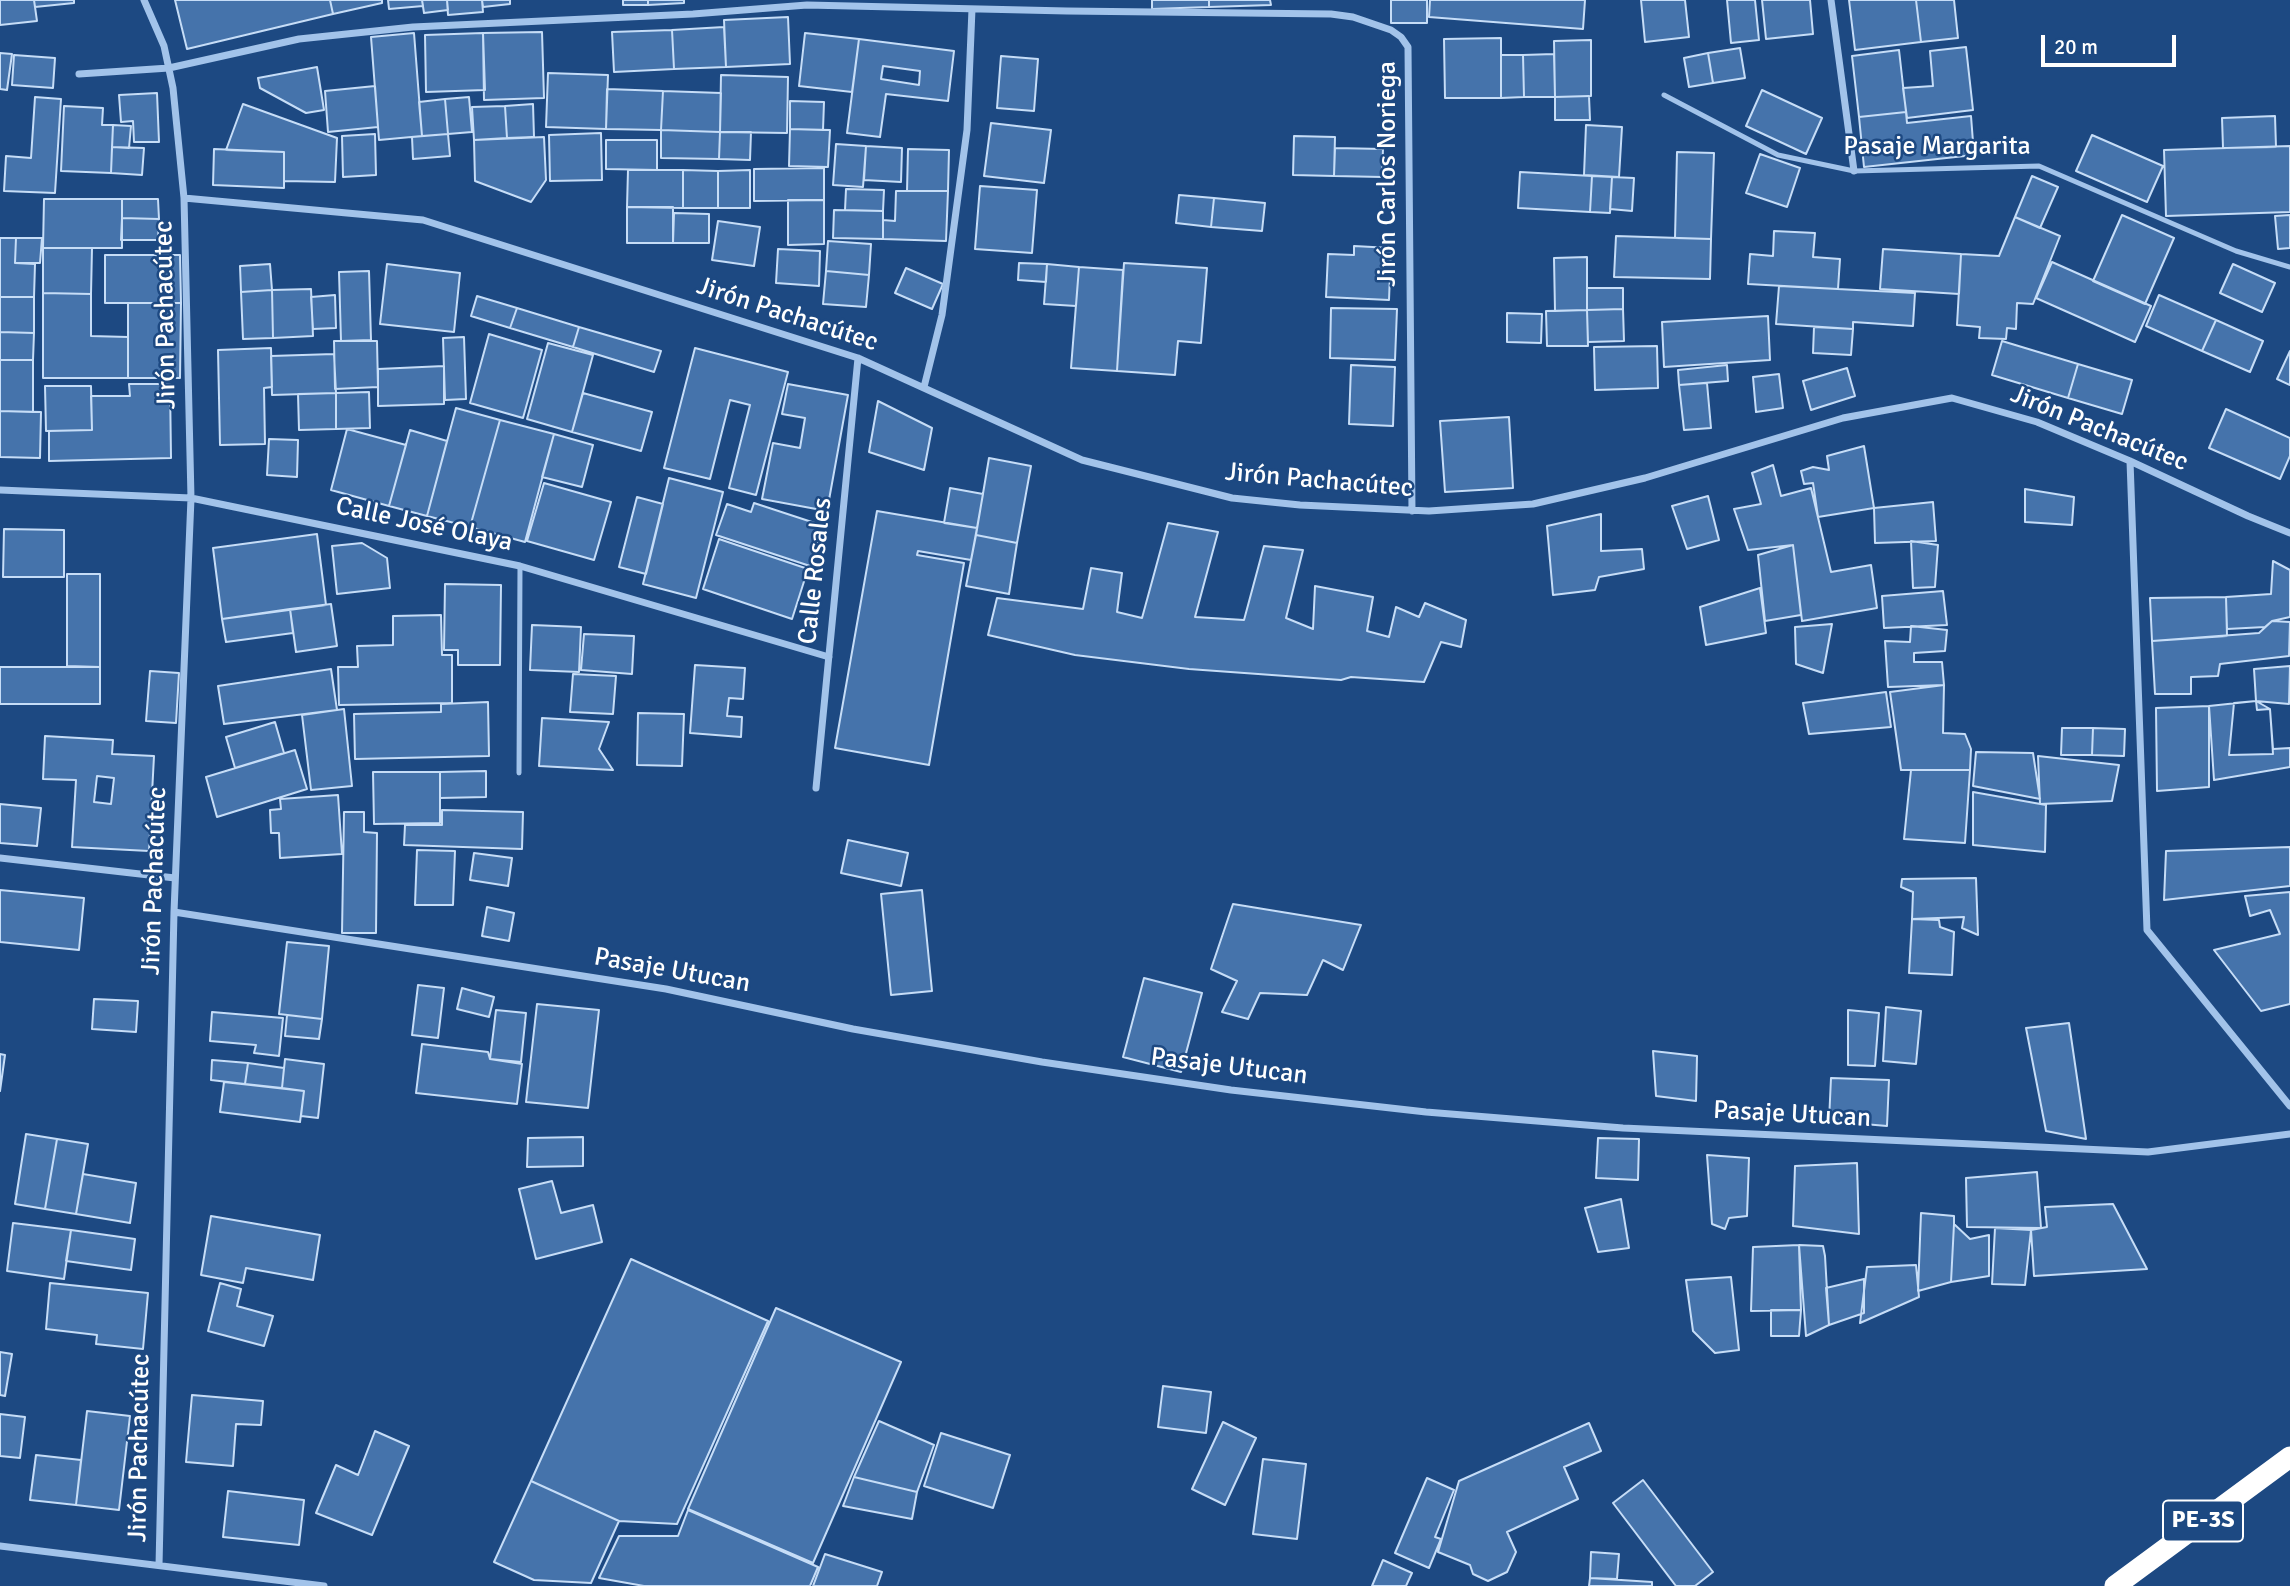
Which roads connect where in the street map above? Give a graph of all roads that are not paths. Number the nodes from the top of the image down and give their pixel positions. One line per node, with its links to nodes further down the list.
1 (144, 0): 4 (street, Jirón Pachacútec)
2 (1831, 0): 7 (street)
3 (972, 9): 4 (street, Jirón Carlos Noriega); 11 (street); 15 (street, Jirón Carlos Noriega)
4 (169, 68): 5 (street, Jirón Carlos Noriega); 8 (street, Jirón Pachacútec)
5 (79, 74)
6 (1664, 95): 7 (lane, Pasaje Margarita)
7 (1854, 171): 9 (lane, Pasaje Margarita)
8 (184, 198): 10 (street, Jirón Pachacútec); 14 (street, Jirón Pachacútec)
9 (2290, 267)
10 (858, 358): 11 (street, Jirón Pachacútec); 18 (street, Calle Rosales)
11 (924, 387): 15 (street, Jirón Pachacútec)
12 (2130, 461): 15 (street, Jirón Pachacútec); 16 (street, Jirón Pachacútec); 24 (street)
13 (0, 491): 14 (street, Calle José Olaya)
14 (191, 498): 17 (street, Calle José Olaya); 22 (street, Jirón Pachacútec)
15 (1412, 511)
16 (2290, 533)
17 (520, 566): 18 (street, Calle José Olaya); 19 (lane)
18 (829, 657): 20 (street, Calle Rosales)
19 (519, 773)
20 (816, 788)
21 (0, 858): 22 (street)
22 (176, 878): 23 (street, Jirón Pachacútec)
23 (174, 912): 25 (street, Pasaje Utucan); 28 (street, Jirón Pachacútec)
24 (2290, 1106)
25 (2290, 1134)
26 (2290, 1457): 30 (highway, PE-3S)
27 (0, 1546): 28 (street)
28 (159, 1565): 29 (street)
29 (324, 1586)
30 (2115, 1586)

